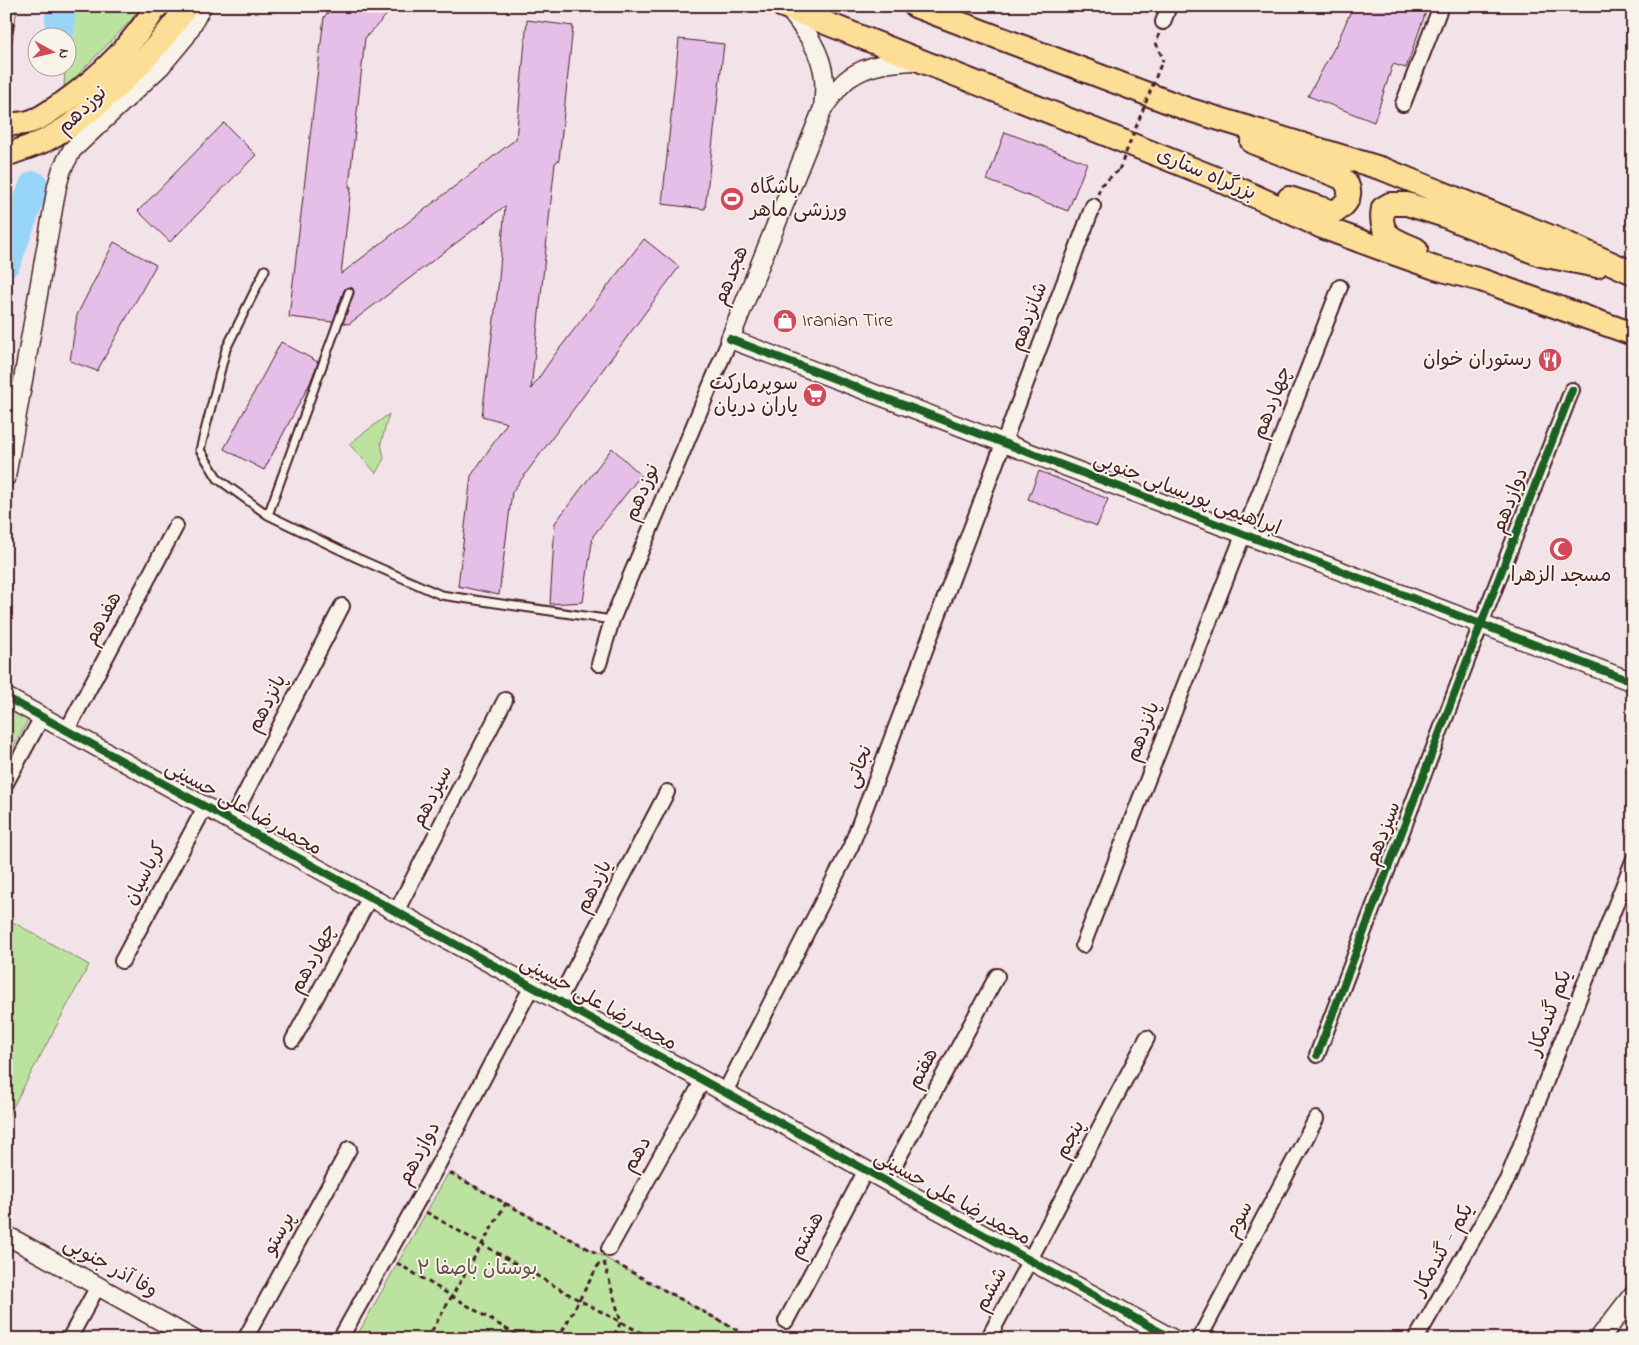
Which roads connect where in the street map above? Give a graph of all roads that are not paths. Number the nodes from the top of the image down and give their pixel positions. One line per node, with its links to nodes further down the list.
1 (157, 6): 14 (highway)
2 (187, 6): 15 (highway)
3 (202, 6): 27 (street, نوزدهم)
4 (915, 6): 8 (highway)
5 (1169, 6): 9 (street)
6 (1441, 6): 11 (street)
7 (786, 7): 10 (highway, بزرگراه ستاری); 12 (street, هجدهم)
8 (941, 12): 13 (highway)
9 (1163, 22)
10 (920, 60): 12 (street); 16 (highway, بزرگراه ستاری)
11 (1404, 104)
12 (823, 108): 24 (street, هجدهم)
13 (1186, 109): 16 (highway); 19 (highway)
14 (6, 124)
15 (6, 155)
16 (1214, 176): 20 (highway, بزرگراه ستاری)
17 (1093, 206): 26 (street, شانزدهم)
18 (265, 270): 28 (lane)
19 (1633, 273): 20 (highway)
20 (1481, 280): 23 (highway, بزرگراه ستاری)
21 (1340, 287): 30 (street, چهاردهم)
22 (349, 292): 28 (lane)
23 (1633, 334)
24 (730, 339): 26 (street, ابراهیمی پوربسابی جنوبی); 32 (street, نوزدهم)
25 (1572, 390): 33 (street, دوازدهم)
26 (1004, 443): 30 (street, ابراهیمی پوربسابی جنوبی); 56 (street, نجاتی)
27 (6, 477)
28 (268, 515): 32 (lane)
29 (176, 526): 39 (street, هفدهم)
30 (1243, 534): 33 (street, ابراهیمی پوربسابی جنوبی); 47 (street, پانزدهم)
31 (342, 606): 43 (street, پانزدهم)
32 (612, 620): 34 (street, نوزدهم)
33 (1481, 624): 35 (street, ابراهیمی پوربسابی جنوبی); 54 (street, سیزدهم)
34 (599, 664)
35 (1633, 682)
36 (6, 697): 38 (street, محمدرضا علی حسینی)
37 (505, 700): 46 (street, سیزدهم)
38 (42, 717): 39 (street, محمدرضا علی حسینی); 40 (street)
39 (67, 730): 42 (street, محمدرضا علی حسینی)
40 (6, 783)
41 (667, 792): 51 (street, یازدهم)
42 (205, 806): 43 (street, محمدرضا علی حسینی); 48 (street, کرباسیان)
43 (230, 820): 45 (street, محمدرضا علی حسینی)
44 (1633, 861): 60 (street, یکم گندمکار)
45 (370, 897): 46 (street, محمدرضا علی حسینی); 53 (street, چهاردهم)
46 (396, 912): 50 (street, محمدرضا علی حسینی)
47 (1083, 945)
48 (122, 961)
49 (997, 976): 61 (street, هفتم)
50 (532, 986): 51 (street, محمدرضا علی حسینی); 71 (street, دوازدهم)
51 (558, 1001): 55 (street, محمدرضا علی حسینی)
52 (1147, 1038): 64 (street, پنجم)
53 (293, 1040)
54 (1317, 1055)
55 (703, 1080): 56 (street, محمدرضا علی حسینی); 63 (street, دهم)
56 (725, 1092): 59 (street, محمدرضا علی حسینی)
57 (1316, 1120): 74 (street, سوم)
58 (349, 1149): 70 (street, پرستو)
59 (866, 1170): 61 (street, محمدرضا علی حسینی); 67 (street, هشتم)
60 (1507, 1180): 75 (street, یکم - گندمکار)
61 (886, 1181): 64 (street, محمدرضا علی حسینی)
62 (6, 1235): 65 (street, وفا آذر جنوبی)
63 (606, 1253)
64 (1030, 1260): 72 (street, ششم); 73 (street, محمدرضا علی حسینی)
65 (98, 1286): 68 (street); 69 (street, وفا آذر جنوبی)
66 (1633, 1295): 76 (main road)
67 (786, 1321)
68 (69, 1339)
69 (192, 1339)
70 (245, 1339)
71 (340, 1339)
72 (988, 1339)
73 (1173, 1339)
74 (1199, 1339)
75 (1416, 1339)
76 (1599, 1339)

